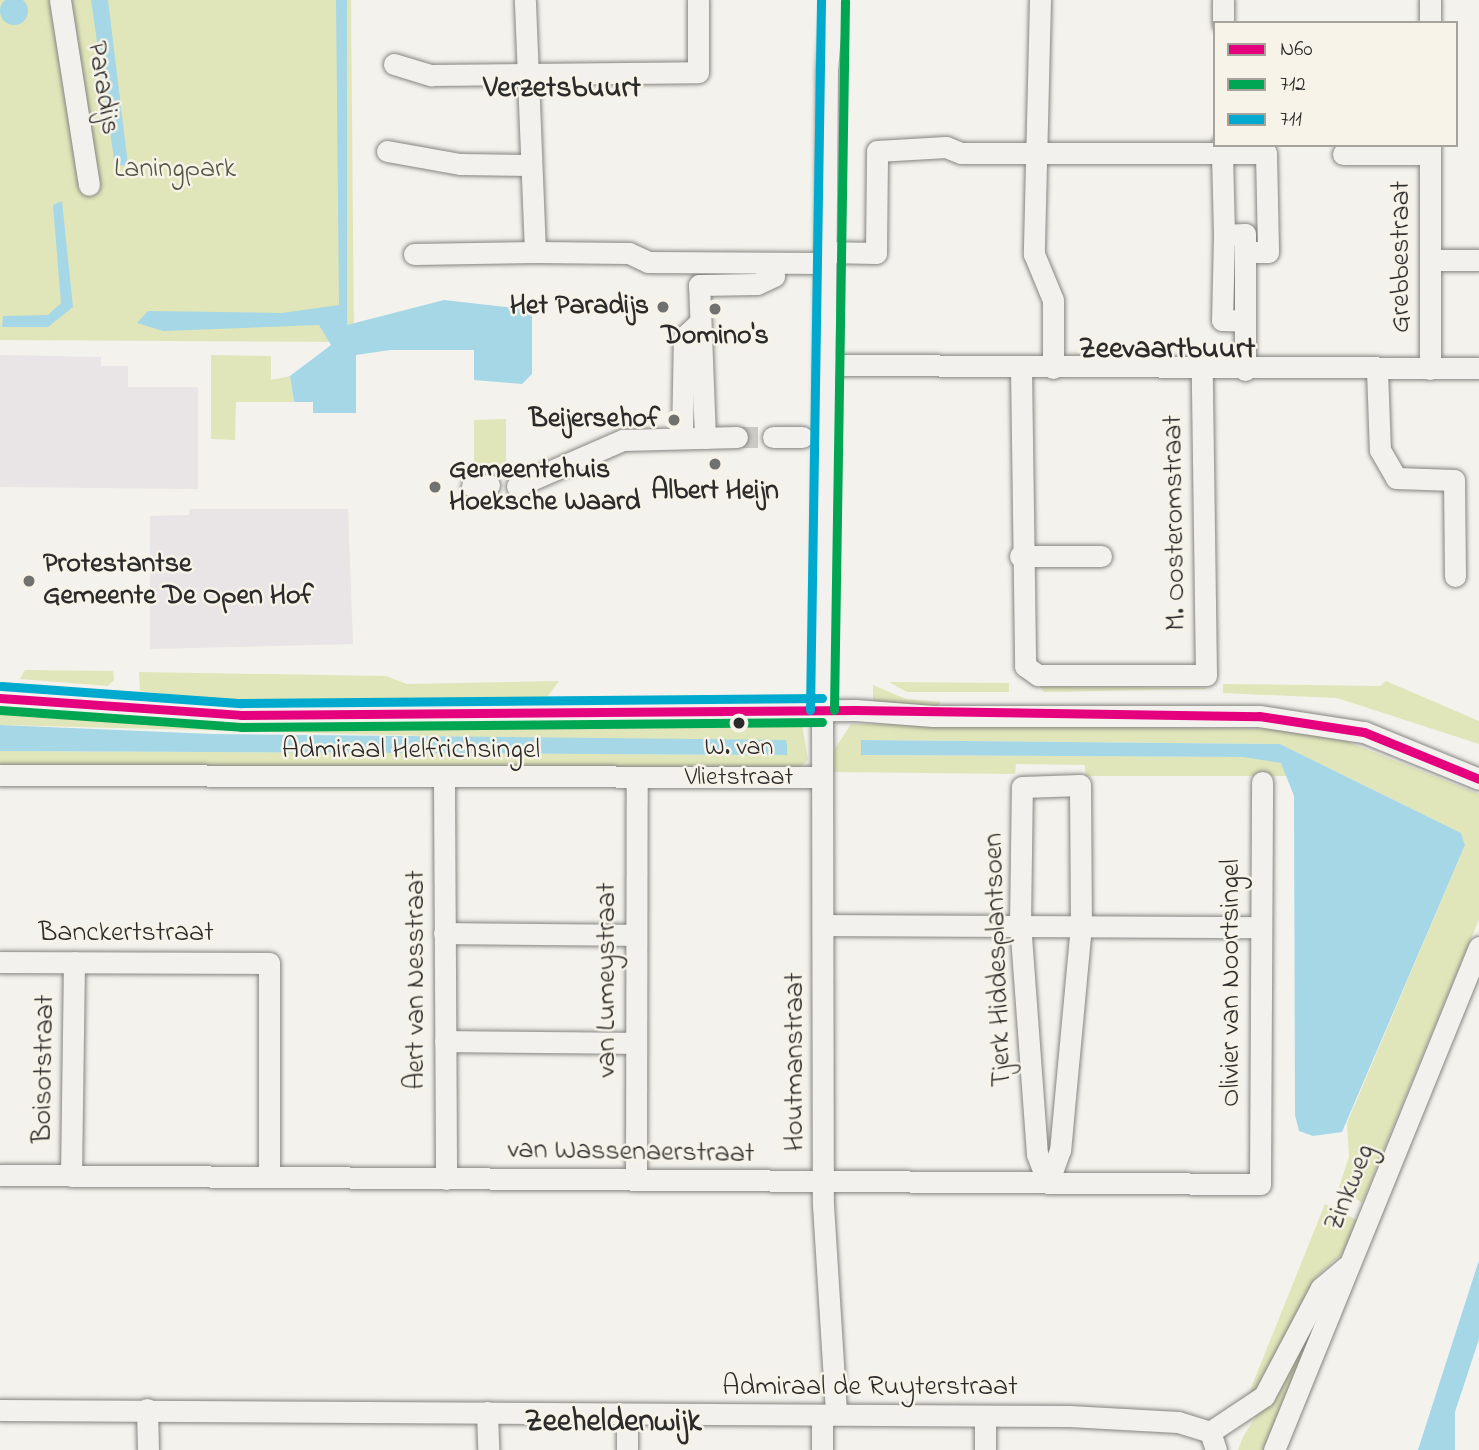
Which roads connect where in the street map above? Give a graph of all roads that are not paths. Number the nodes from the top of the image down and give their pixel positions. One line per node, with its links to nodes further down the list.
1 (60, 0): 18 (street, Paradijs)
2 (525, 0): 11 (street)
3 (698, 0): 11 (street)
4 (833, 0): 23 (street, Houtmanstraat)
5 (1040, 0): 15 (street)
6 (1223, 0): 8 (street)
7 (1430, 0): 9 (street)
8 (1223, 21)
9 (1430, 21)
10 (394, 64): 11 (street)
11 (527, 75): 17 (street)
12 (1222, 149): 15 (street); 19 (street); 21 (street)
13 (1430, 150): 16 (street); 24 (street, Grebbestraat)
14 (387, 151): 17 (street)
15 (1039, 153): 23 (street); 31 (street)
16 (1343, 153)
17 (527, 164): 20 (street)
18 (89, 185)
19 (1224, 235): 21 (street); 27 (street)
20 (535, 252): 22 (street); 23 (street)
21 (1244, 252): 27 (street)
22 (414, 254)
23 (825, 257): 29 (street, Houtmanstraat)
24 (1432, 260): 25 (street); 33 (street, Grebbestraat)
25 (1479, 260)
26 (774, 276): 28 (street)
27 (1245, 321): 35 (street)
28 (698, 324): 40 (street); 41 (street)
29 (826, 365): 30 (street); 47 (street, Houtmanstraat)
30 (1021, 368): 31 (street); 43 (street)
31 (1053, 368): 34 (street)
32 (1479, 368): 33 (street)
33 (1430, 369): 36 (street)
34 (1202, 370): 35 (street); 43 (street, M. Oosteromstraat)
35 (1245, 370): 36 (street)
36 (1377, 370): 45 (street)
37 (737, 437): 41 (street)
38 (773, 437): 39 (street)
39 (802, 437)
40 (682, 438): 41 (street); 42 (street)
41 (705, 438)
42 (517, 486)
43 (1020, 556): 44 (street)
44 (1101, 556)
45 (1455, 576)
46 (0, 698): 47 (street)
47 (822, 710): 49 (street, Houtmanstraat); 50 (street)
48 (0, 775): 52 (street, Admiraal Helfrichsingel)
49 (822, 777): 51 (street, Admiraal Helfrichsingel); 55 (street, Houtmanstraat)
50 (1479, 779)
51 (637, 780): 52 (street, Admiraal Helfrichsingel); 59 (street, van Lumeystraat)
52 (444, 781): 58 (street, Aert van Nesstraat)
53 (1262, 782): 57 (street, Olivier van Noortsingel)
54 (1020, 924): 55 (street); 56 (street); 56 (street, Tjerk Hiddesplantsoen); 71 (street, Tjerk Hiddesplantsoen)
55 (824, 925): 70 (street, Houtmanstraat)
56 (1081, 925): 57 (street); 71 (street, Tjerk Hiddesplantsoen)
57 (1257, 927): 72 (street, Olivier van Noortsingel)
58 (444, 933): 59 (street); 63 (street, Aert van Nesstraat)
59 (636, 934): 64 (street, van Lumeystraat)
60 (1479, 947): 73 (street, Zinkweg)
61 (0, 962): 62 (street, Banckertstraat)
62 (74, 962): 66 (street, Boisotstraat); 67 (street, Banckertstraat)
63 (445, 1041): 64 (street); 68 (street, Aert van Nesstraat)
64 (636, 1042): 69 (street, van Lumeystraat)
65 (0, 1175): 66 (street, van Wassenaerstraat)
66 (71, 1176): 67 (street, van Wassenaerstraat)
67 (269, 1177): 68 (street, van Wassenaerstraat)
68 (446, 1179): 69 (street, van Wassenaerstraat)
69 (635, 1180): 70 (street, van Wassenaerstraat)
70 (824, 1181): 71 (street, van Wassenaerstraat); 78 (street, Houtmanstraat)
71 (1048, 1183): 72 (street, van Wassenaerstraat)
72 (1260, 1184)
73 (1351, 1262): 80 (street); 86 (street, Zinkweg)
74 (0, 1409): 75 (street, Admiraal de Ruyterstraat)
75 (147, 1409): 76 (street, Admiraal de Ruyterstraat); 81 (street)
76 (487, 1412): 77 (street, Admiraal de Ruyterstraat); 82 (street)
77 (627, 1416): 78 (street, Admiraal de Ruyterstraat); 83 (street)
78 (829, 1416): 79 (street, Admiraal de Ruyterstraat); 84 (street, Houtmanstraat)
79 (985, 1416): 80 (street, Admiraal de Ruyterstraat); 85 (street)
80 (1213, 1441)
81 (148, 1450)
82 (488, 1450)
83 (627, 1450)
84 (822, 1450)
85 (985, 1450)
86 (1274, 1450)

